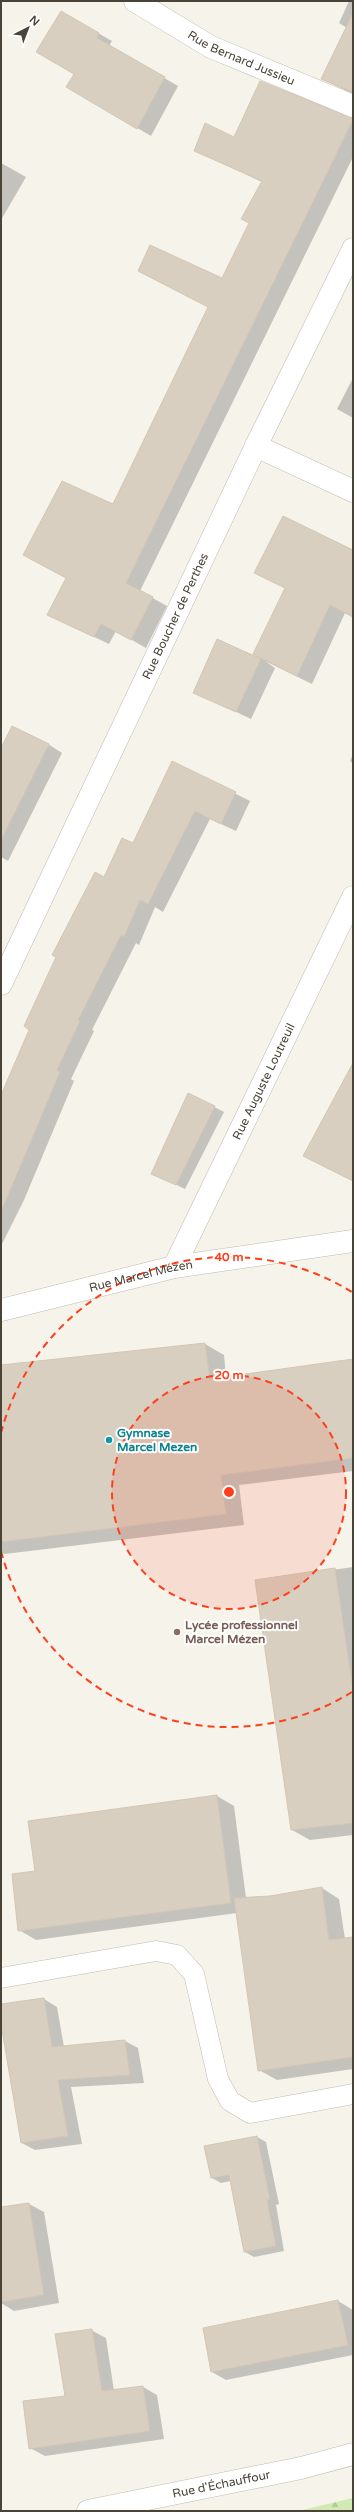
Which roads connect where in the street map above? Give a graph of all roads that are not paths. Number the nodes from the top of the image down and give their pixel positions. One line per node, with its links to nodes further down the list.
1 (135, 1): 2 (street, Rue Bernard Jussieu)
2 (353, 106)
3 (353, 249): 4 (street, Rue Boucher de Perthes)
4 (256, 446): 5 (street); 7 (street, Rue Boucher de Perthes)
5 (353, 491)
6 (353, 897): 9 (street, Rue Auguste Loutreuil)
7 (1, 984)
8 (353, 1242): 9 (street, Rue Marcel Mézen)
9 (174, 1267): 10 (street, Rue Marcel Mézen)
10 (1, 1310)
11 (1, 1978): 12 (lane)
12 (353, 2094)
13 (353, 2454): 14 (street, Rue d'Échauffour)
14 (88, 2511)

